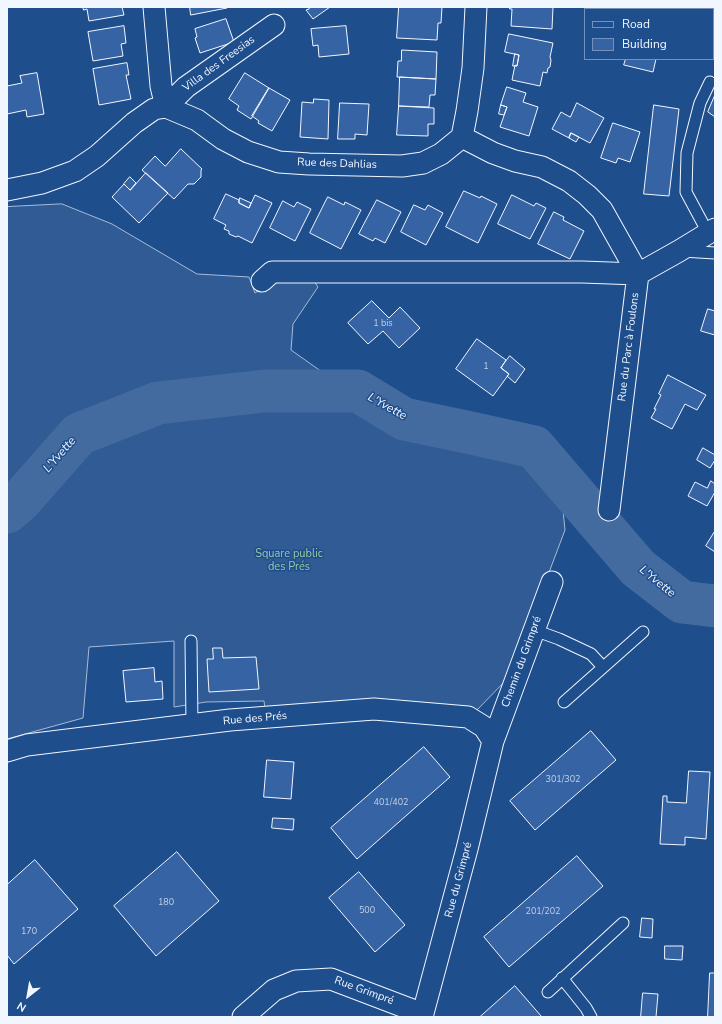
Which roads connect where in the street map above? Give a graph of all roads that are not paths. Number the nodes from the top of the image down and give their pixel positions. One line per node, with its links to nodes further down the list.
1 (154, 7): 5 (street)
2 (476, 7): 6 (street)
3 (274, 25): 5 (street, Villa des Freesias)
4 (710, 82): 8 (lane)
5 (166, 107): 6 (street, Rue des Dahlias); 7 (street)
6 (462, 137): 11 (street)
7 (7, 190)
8 (711, 231): 9 (street)
9 (679, 251): 10 (lane); 11 (street)
10 (715, 253)
11 (638, 274): 12 (street); 13 (street, Rue du Parc à Foulons)
12 (262, 281)
13 (609, 510)
14 (552, 582): 15 (street, Chemin du Grimpré)
15 (534, 630): 18 (lane); 21 (street, Chemin du Grimpré)
16 (643, 632): 18 (lane)
17 (191, 641): 20 (lane)
18 (603, 667): 19 (lane)
19 (564, 702)
20 (192, 725): 21 (street, Rue des Prés); 22 (street, Rue des Prés)
21 (493, 741): 26 (street, Rue du Grimpré)
22 (7, 751)
23 (623, 923): 24 (lane)
24 (562, 978): 25 (lane); 28 (lane)
25 (548, 992)
26 (422, 1015): 27 (street, Rue Grimpré)
27 (243, 1017)
28 (591, 1017)

